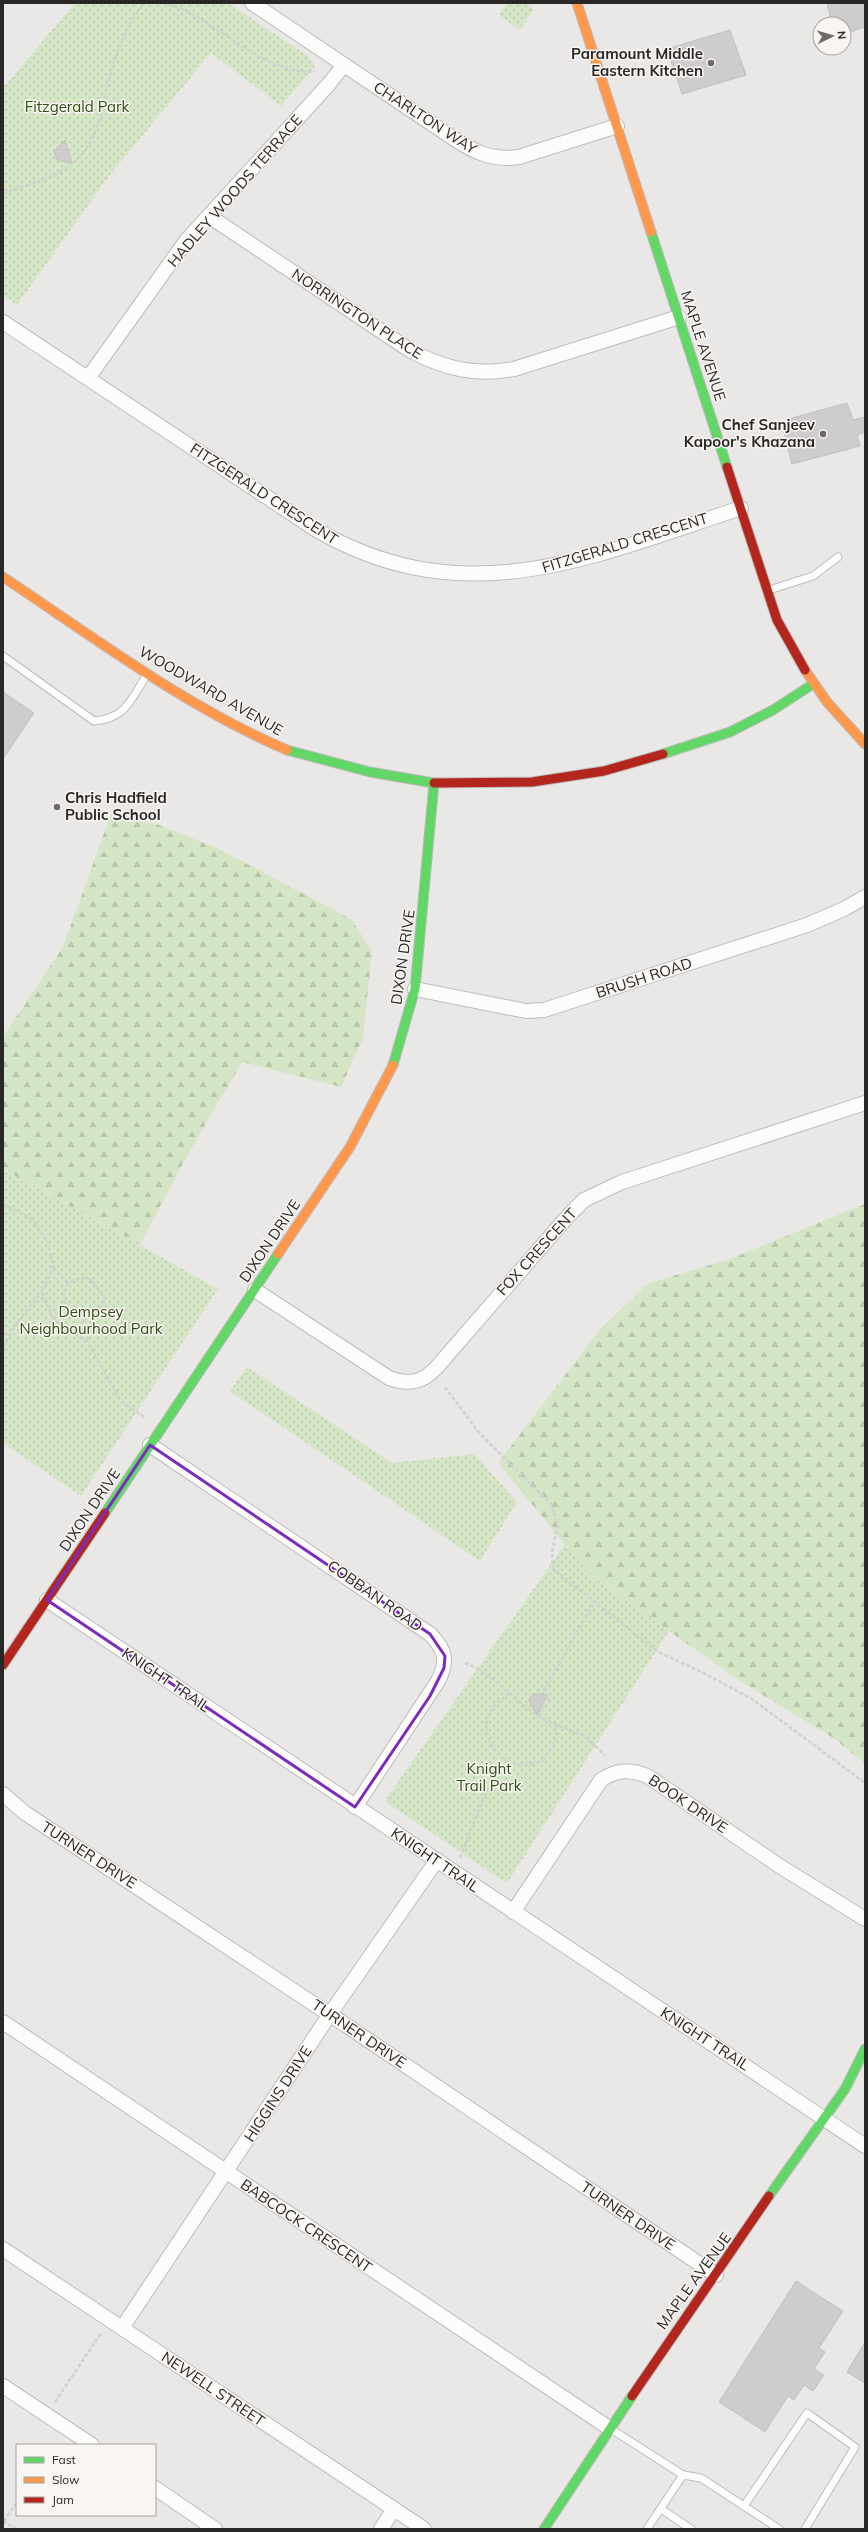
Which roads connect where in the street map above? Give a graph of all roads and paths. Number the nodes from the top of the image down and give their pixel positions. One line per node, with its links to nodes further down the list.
1 (145, 3): 9 (path)
2 (163, 3): 5 (path)
3 (252, 3): 6 (street, CHARLTON WAY)
4 (577, 3): 8 (street, MAPLE AVENUE)
5 (173, 4): 7 (path)
6 (344, 65): 8 (street, CHARLTON WAY); 10 (street, HADLEY WOODS TERRACE)
7 (315, 71)
8 (617, 126): 11 (street, MAPLE AVENUE)
9 (3, 194)
10 (209, 216): 11 (street, NORRINGTON PLACE); 13 (street, HADLEY WOODS TERRACE)
11 (679, 317): 14 (street, MAPLE AVENUE)
12 (3, 322): 13 (street, FITZGERALD CRESCENT)
13 (88, 378): 14 (street, FITZGERALD CRESCENT)
14 (741, 508): 17 (street, MAPLE AVENUE)
15 (838, 557): 17 (lane)
16 (3, 577): 19 (street, WOODWARD AVENUE)
17 (766, 590): 20 (street, MAPLE AVENUE)
18 (3, 656): 19 (lane)
19 (148, 673): 22 (street, WOODWARD AVENUE)
20 (813, 684): 21 (street, MAPLE AVENUE); 22 (street, WOODWARD AVENUE)
21 (865, 744)
22 (434, 783): 24 (street, DIXON DRIVE)
23 (865, 897): 24 (street, BRUSH ROAD)
24 (415, 989): 29 (street, DIXON DRIVE)
25 (865, 1103): 29 (street, FOX CRESCENT)
26 (3, 1204): 27 (path)
27 (53, 1267): 28 (path); 30 (path)
28 (68, 1283): 31 (path); 32 (path)
29 (254, 1290): 39 (street, DIXON DRIVE)
30 (42, 1292): 33 (path); 34 (path)
31 (64, 1303): 32 (path); 33 (path)
32 (84, 1316): 35 (path)
33 (54, 1320): 34 (path); 35 (path)
34 (17, 1322): 36 (path)
35 (88, 1343): 38 (path)
36 (3, 1347)
37 (445, 1387): 41 (path)
38 (148, 1419)
39 (150, 1445): 40 (street, DIXON DRIVE); 51 (street, COBBAN ROAD)
40 (47, 1600): 43 (street, DIXON DRIVE); 51 (street, KNIGHT TRAIL)
41 (594, 1603): 45 (path); 49 (path)
42 (465, 1663): 44 (path)
43 (3, 1665)
44 (510, 1694): 45 (path); 48 (path)
45 (538, 1717): 46 (path)
46 (555, 1722): 47 (path); 48 (path)
47 (605, 1755)
48 (502, 1759): 52 (path)
49 (865, 1783)
50 (3, 1794): 56 (street, TURNER DRIVE)
51 (355, 1807): 53 (street, KNIGHT TRAIL)
52 (459, 1859)
53 (437, 1860): 54 (street, KNIGHT TRAIL); 56 (street, HIGGINS DRIVE)
54 (513, 1912): 55 (street, BOOK DRIVE); 59 (street, KNIGHT TRAIL)
55 (865, 1919)
56 (330, 2014): 61 (street, HIGGINS DRIVE); 63 (street, TURNER DRIVE)
57 (3, 2022): 61 (street, BABCOCK CRESCENT)
58 (865, 2049): 59 (street, MAPLE AVENUE)
59 (825, 2118): 60 (street, KNIGHT TRAIL); 63 (street, MAPLE AVENUE)
60 (865, 2146)
61 (226, 2173): 64 (street, HIGGINS DRIVE); 68 (street, BABCOCK CRESCENT)
62 (3, 2249): 64 (street, NEWELL STREET)
63 (716, 2275): 68 (street, MAPLE AVENUE)
64 (122, 2328): 74 (street, NEWELL STREET)
65 (102, 2333): 67 (path)
66 (3, 2386): 69 (street)
67 (53, 2405)
68 (609, 2428): 70 (lane); 81 (street, MAPLE AVENUE)
69 (90, 2444)
70 (683, 2475): 73 (lane); 75 (lane)
71 (156, 2489): 78 (street)
72 (16, 2503): 76 (path)
73 (744, 2506): 84 (lane); 85 (lane)
74 (394, 2509): 79 (street); 80 (street, NEWELL STREET)
75 (660, 2509): 82 (lane); 83 (lane)
76 (3, 2521): 77 (path)
77 (16, 2529)
78 (215, 2529)
79 (381, 2529)
80 (424, 2529)
81 (544, 2529)
82 (647, 2529)
83 (691, 2529)
84 (779, 2529)
85 (804, 2529)

